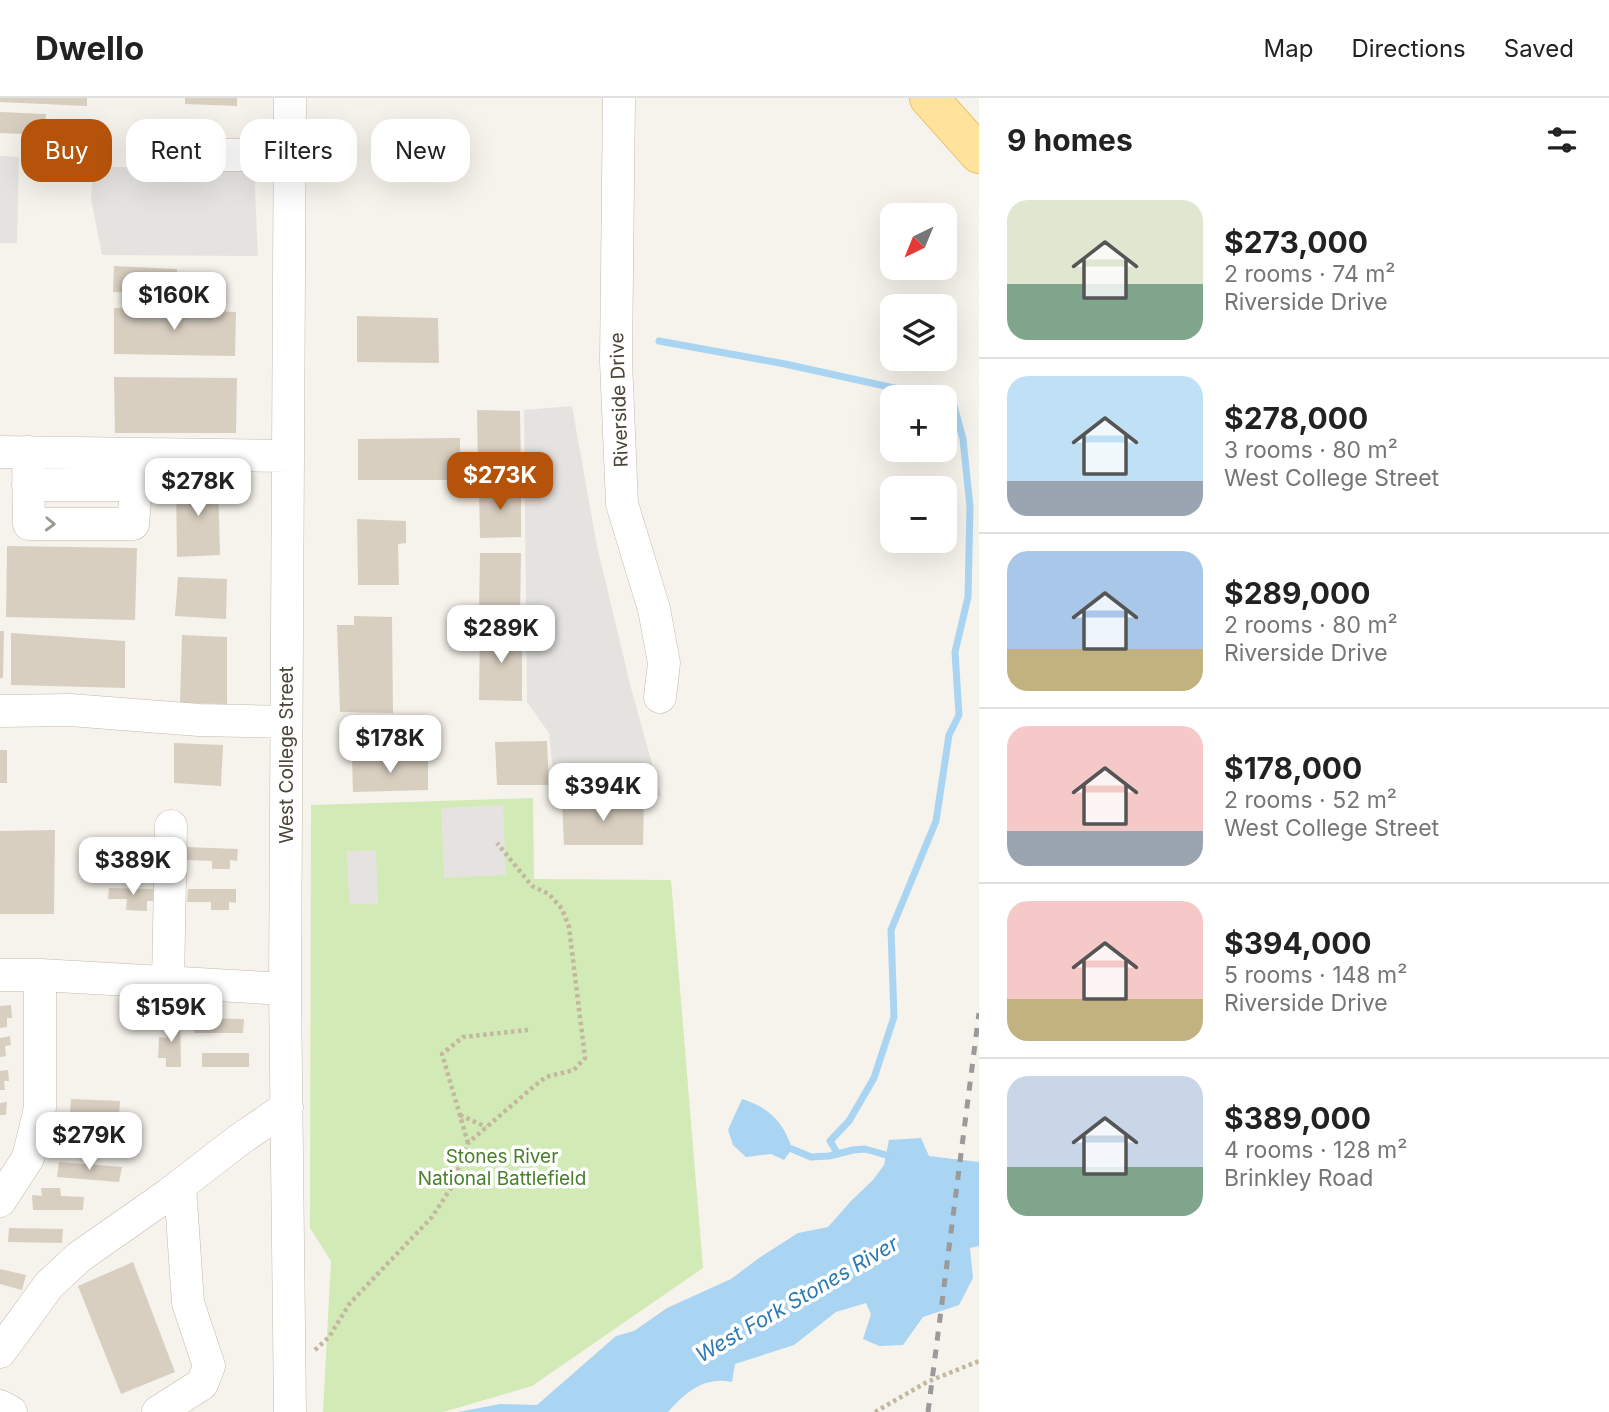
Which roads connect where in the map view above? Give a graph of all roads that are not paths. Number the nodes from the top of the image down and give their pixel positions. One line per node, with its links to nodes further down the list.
1 (290, 98): 4 (street, West College Street)
2 (619, 98): 10 (street, Riverside Drive)
3 (929, 98): 5 (main road)
4 (290, 119)
5 (979, 154)
6 (289, 182): 8 (street, West College Street)
7 (14, 452): 9 (street); 9 (street)
8 (288, 456): 9 (street); 12 (street, West College Street)
9 (138, 469)
10 (660, 697)
11 (0, 711): 12 (street)
12 (286, 722): 17 (street, West College Street)
13 (171, 827): 16 (street)
14 (0, 975): 15 (street)
15 (40, 975): 16 (street); 20 (street)
16 (168, 983): 17 (street)
17 (285, 989): 18 (street, West College Street)
18 (287, 1107): 19 (street); 25 (street, West College Street)
19 (180, 1186): 21 (street); 24 (street)
20 (0, 1201)
21 (0, 1352)
22 (0, 1406): 23 (street)
23 (11, 1412)
24 (158, 1412)
25 (290, 1412)

